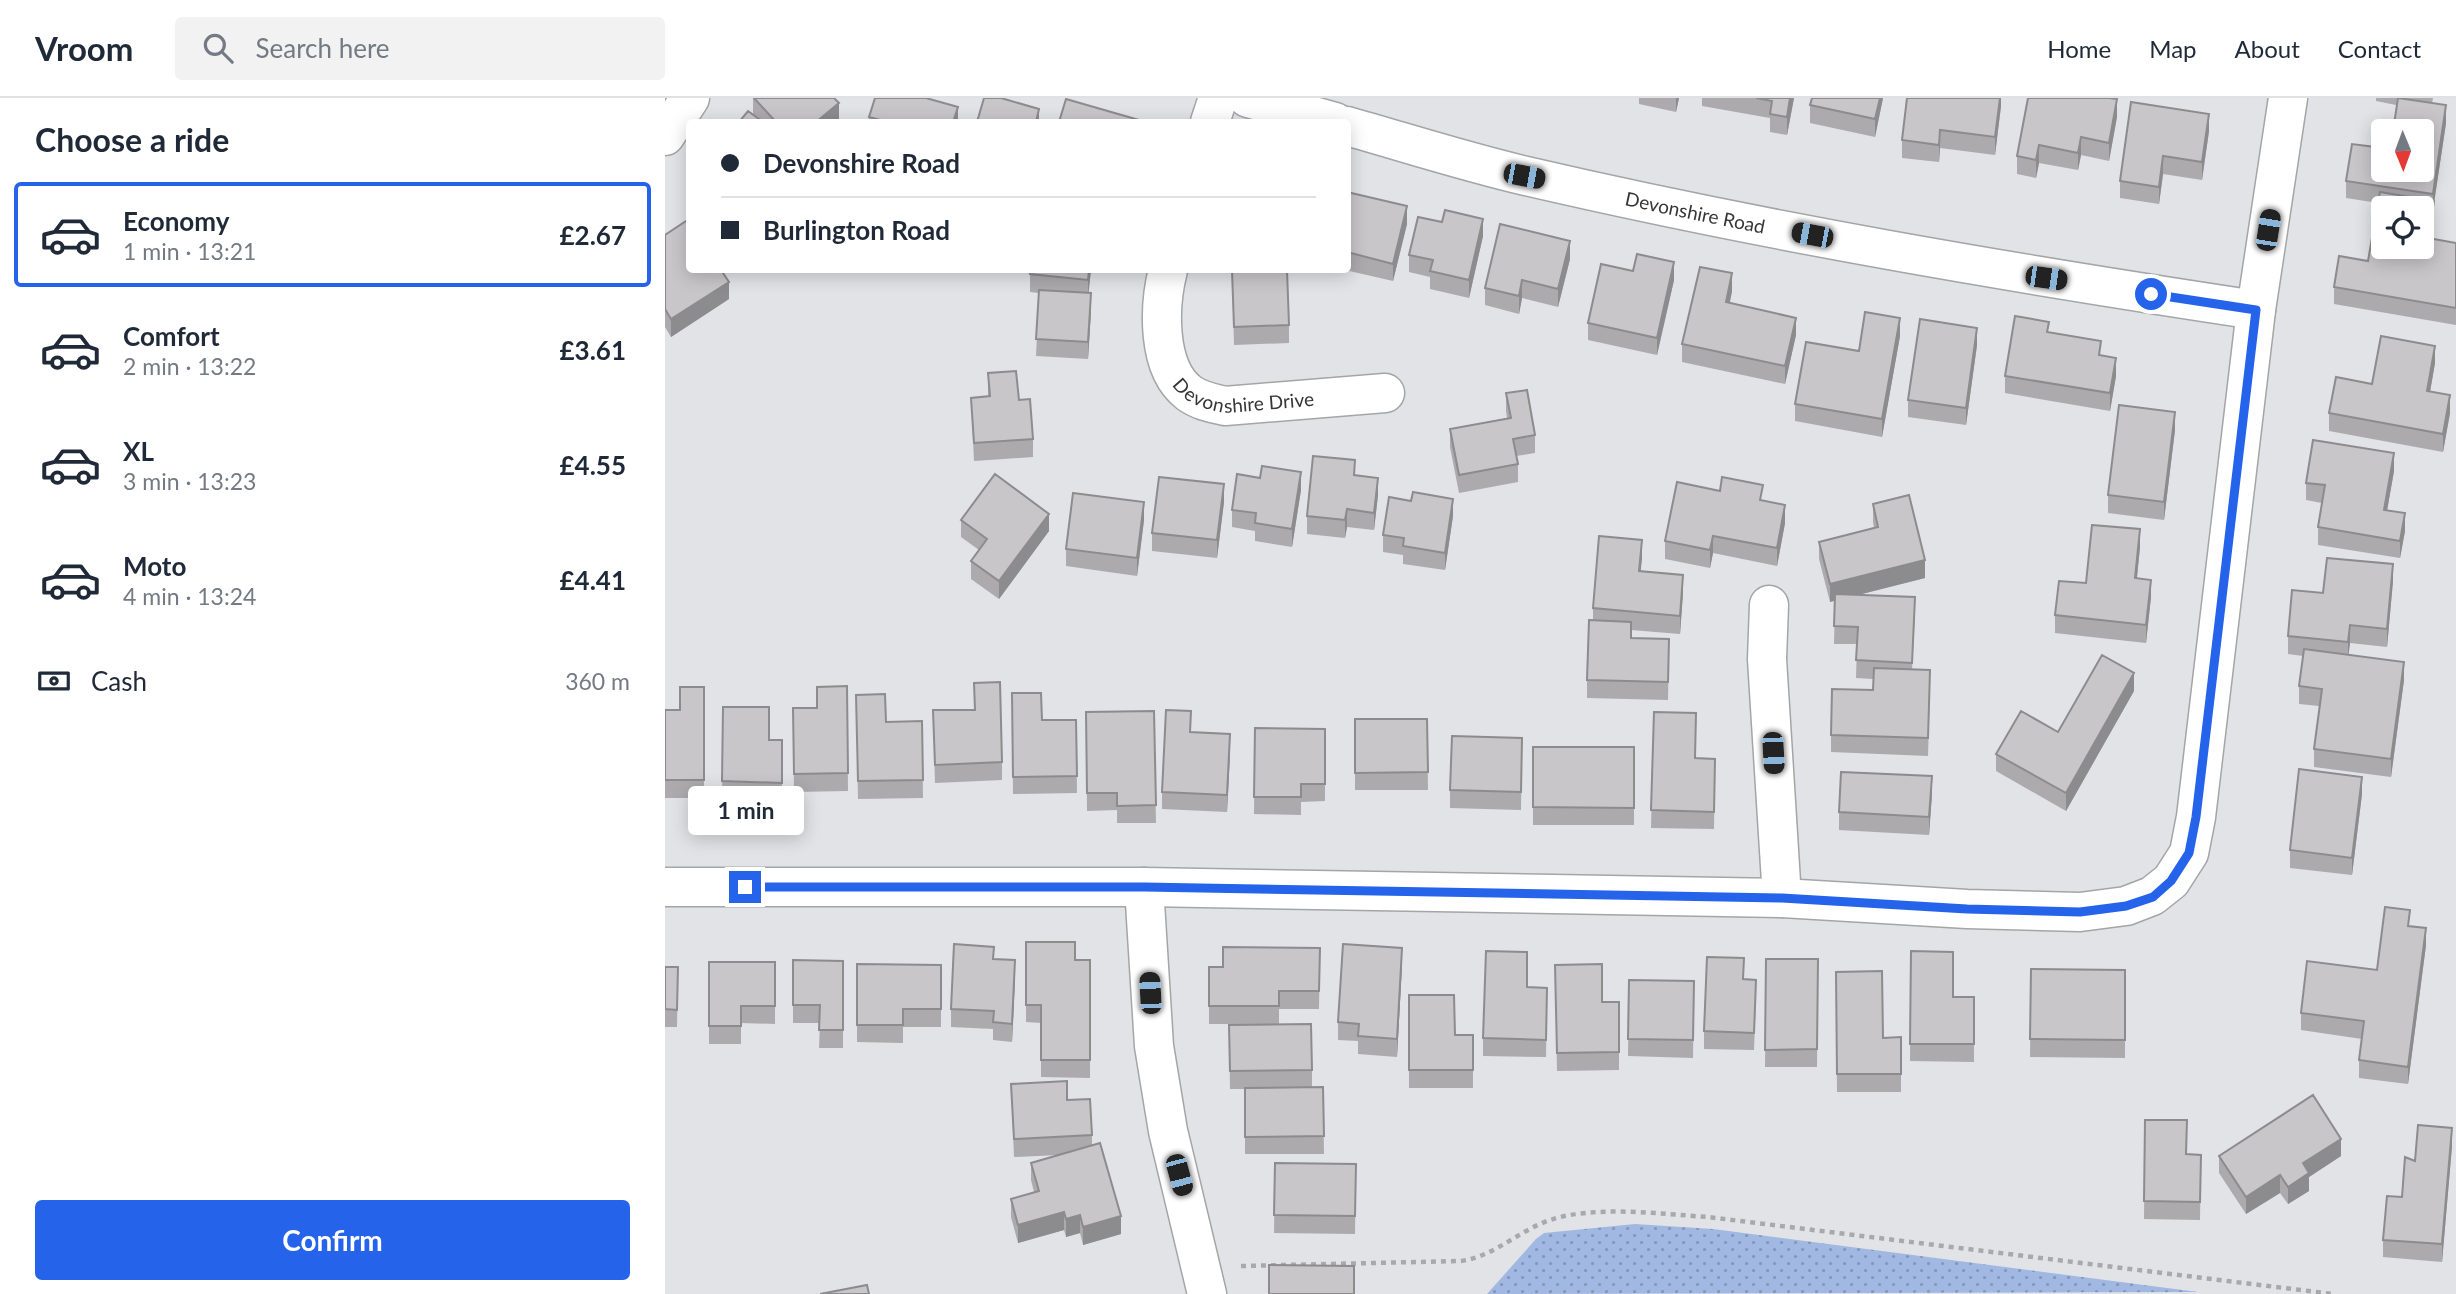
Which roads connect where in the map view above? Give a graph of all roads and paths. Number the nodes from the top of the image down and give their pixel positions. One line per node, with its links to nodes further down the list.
1 (690, 98): 8 (street)
2 (1218, 98): 5 (street)
3 (1248, 98): 6 (street)
4 (2288, 98): 10 (street)
5 (1211, 119)
6 (1324, 119)
7 (1351, 127): 10 (street, Devonshire Road)
8 (665, 136)
9 (1168, 273): 11 (street, Devonshire Drive)
10 (2256, 310): 15 (street)
11 (1385, 393)
12 (1769, 605): 15 (street)
13 (665, 887): 14 (street)
14 (1144, 887): 15 (street); 16 (street)
15 (1782, 898)
16 (1205, 1280): 17 (path)
17 (2333, 1294)

